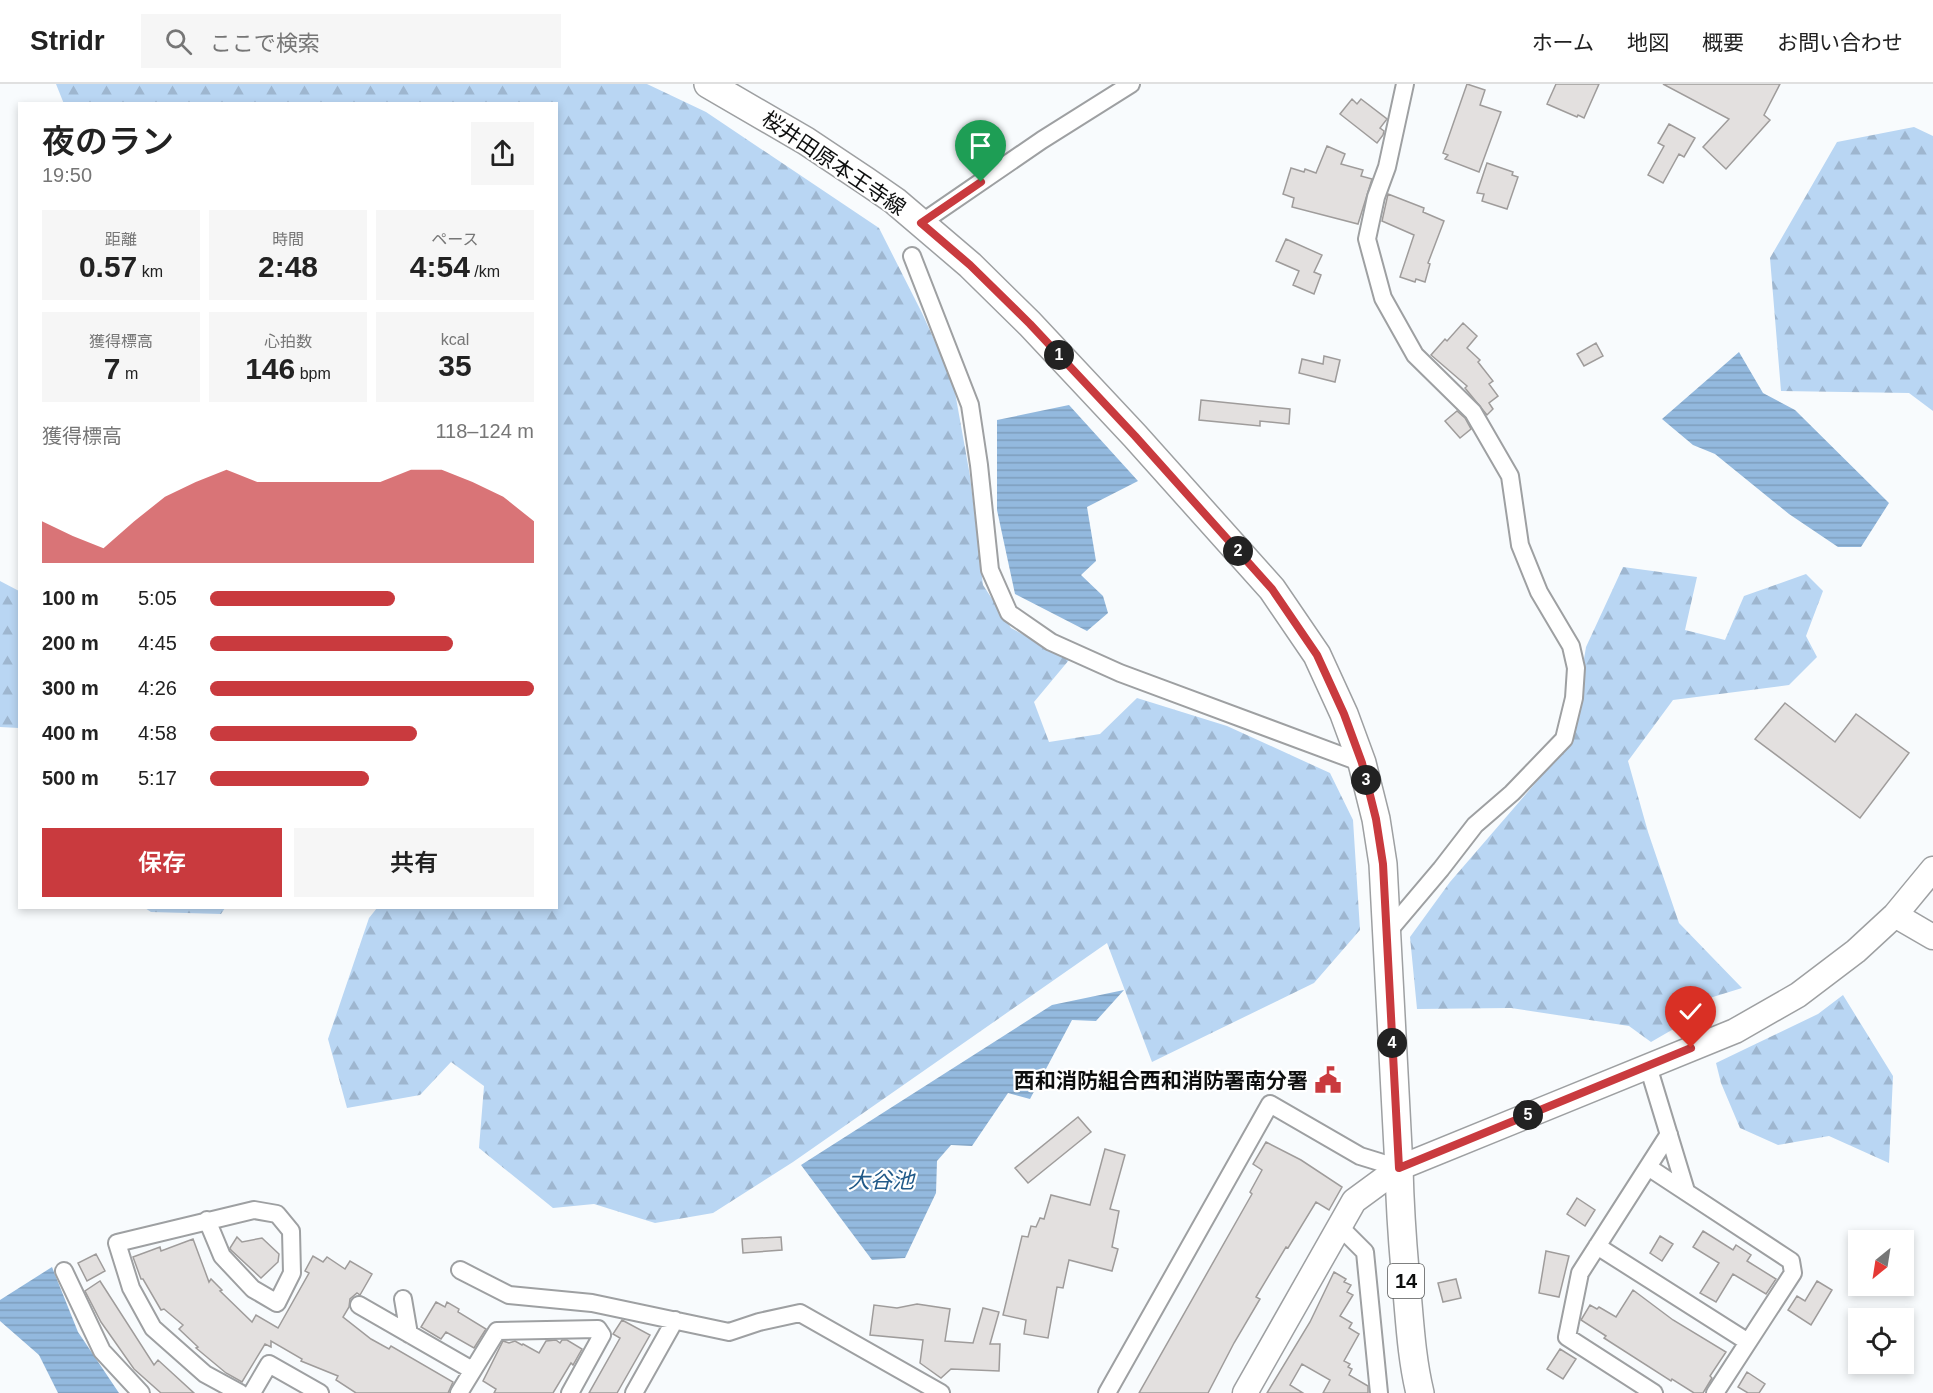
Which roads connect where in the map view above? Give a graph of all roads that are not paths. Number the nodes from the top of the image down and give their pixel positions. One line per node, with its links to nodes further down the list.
1 (708, 84): 4 (main road, 桜井田原本王寺線 / 14)
2 (1131, 84): 4 (street)
3 (1405, 84): 9 (street)
4 (921, 223): 6 (main road, 桜井田原本王寺線 / 14)
5 (912, 256): 6 (street)
6 (1362, 763): 9 (main road, 桜井田原本王寺線 / 14)
7 (1933, 869): 8 (main road)
8 (1895, 915): 10 (main road); 11 (main road)
9 (1386, 934): 14 (main road, 桜井田原本王寺線 / 14)
10 (1933, 937)
11 (1648, 1066): 12 (street); 14 (main road)
12 (1669, 1134): 13 (street); 15 (street)
13 (1648, 1167): 15 (street); 18 (street)
14 (1399, 1168): 17 (main road); 35 (street); 38 (main road, 桜井田原本王寺線 / 14)
15 (1686, 1191): 25 (street)
16 (207, 1220): 16 (street); 28 (street)
17 (1340, 1226): 36 (main road); 37 (street)
18 (1597, 1246): 25 (street); 39 (street)
19 (460, 1269): 23 (street)
20 (64, 1271): 27 (street)
21 (403, 1299): 24 (street)
22 (359, 1305): 24 (street)
23 (675, 1320): 33 (street); 34 (street)
24 (409, 1334): 26 (street)
25 (1748, 1342): 40 (street)
26 (472, 1370): 31 (street); 32 (street)
27 (141, 1393)
28 (240, 1393)
29 (252, 1393): 30 (street)
30 (320, 1393)
31 (459, 1393)
32 (570, 1393)
33 (634, 1393)
34 (941, 1393)
35 (1107, 1393)
36 (1245, 1393)
37 (1379, 1393)
38 (1420, 1393)
39 (1654, 1393)
40 (1715, 1393)

